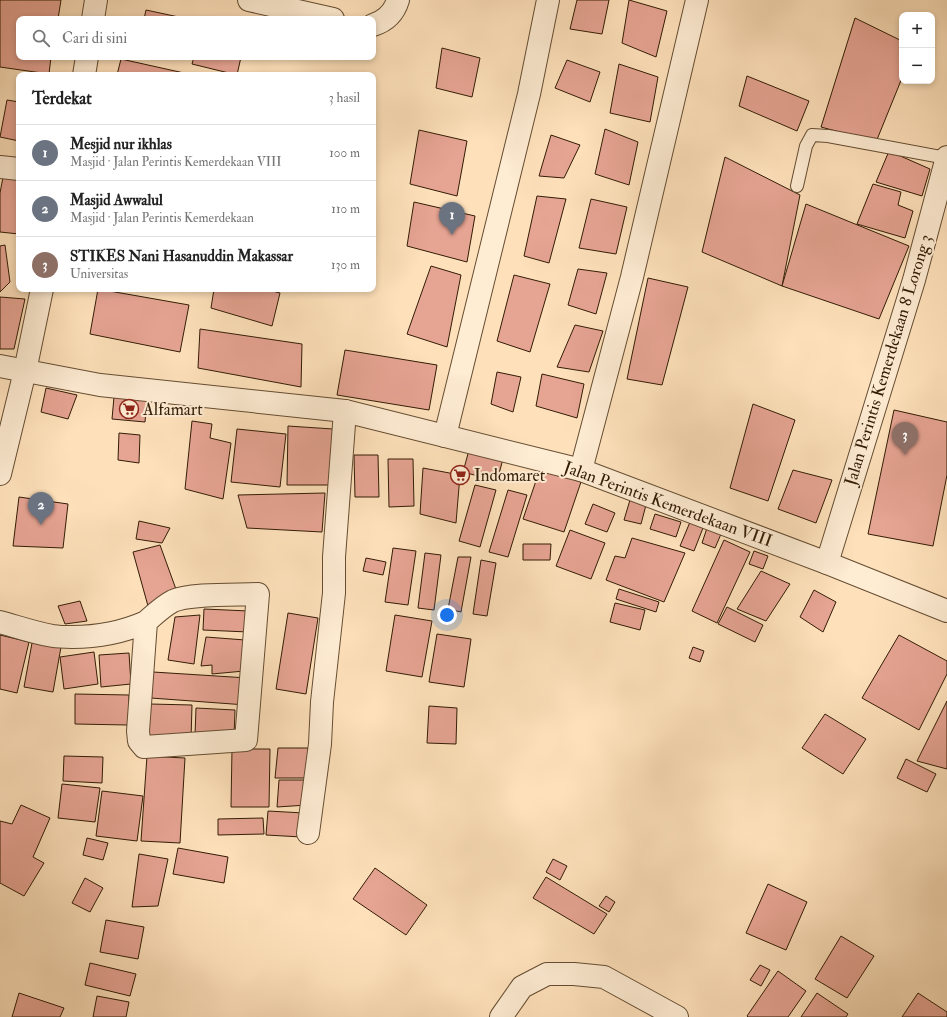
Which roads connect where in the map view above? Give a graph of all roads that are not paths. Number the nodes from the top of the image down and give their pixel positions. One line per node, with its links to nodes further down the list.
1 (96, 0): 6 (street)
2 (250, 0): 7 (street)
3 (398, 0): 8 (street)
4 (548, 0): 19 (street)
5 (698, 0): 20 (street)
6 (93, 16)
7 (320, 16)
8 (376, 25)
9 (86, 60): 10 (street)
10 (84, 72)
11 (947, 157): 14 (lane); 22 (street, Jalan Perintis Kemerdekaan 8 Lorong 3)
12 (0, 167): 13 (street)
13 (16, 169)
14 (797, 186)
15 (41, 292): 17 (street)
16 (0, 366): 17 (street, Jalan Perintis Kemerdekaan VIII)
17 (25, 371): 18 (street, Jalan Perintis Kemerdekaan VIII); 21 (street)
18 (345, 411): 19 (street, Jalan Perintis Kemerdekaan VIII); 26 (street)
19 (445, 436): 20 (street, Jalan Perintis Kemerdekaan VIII)
20 (581, 470): 22 (street, Jalan Perintis Kemerdekaan VIII)
21 (0, 474)
22 (827, 562): 23 (street, Jalan Perintis Kemerdekaan VIII)
23 (947, 611)
24 (0, 622): 25 (street)
25 (146, 622): 25 (street)
26 (308, 833)
27 (501, 1017): 28 (street)
28 (677, 1017)

